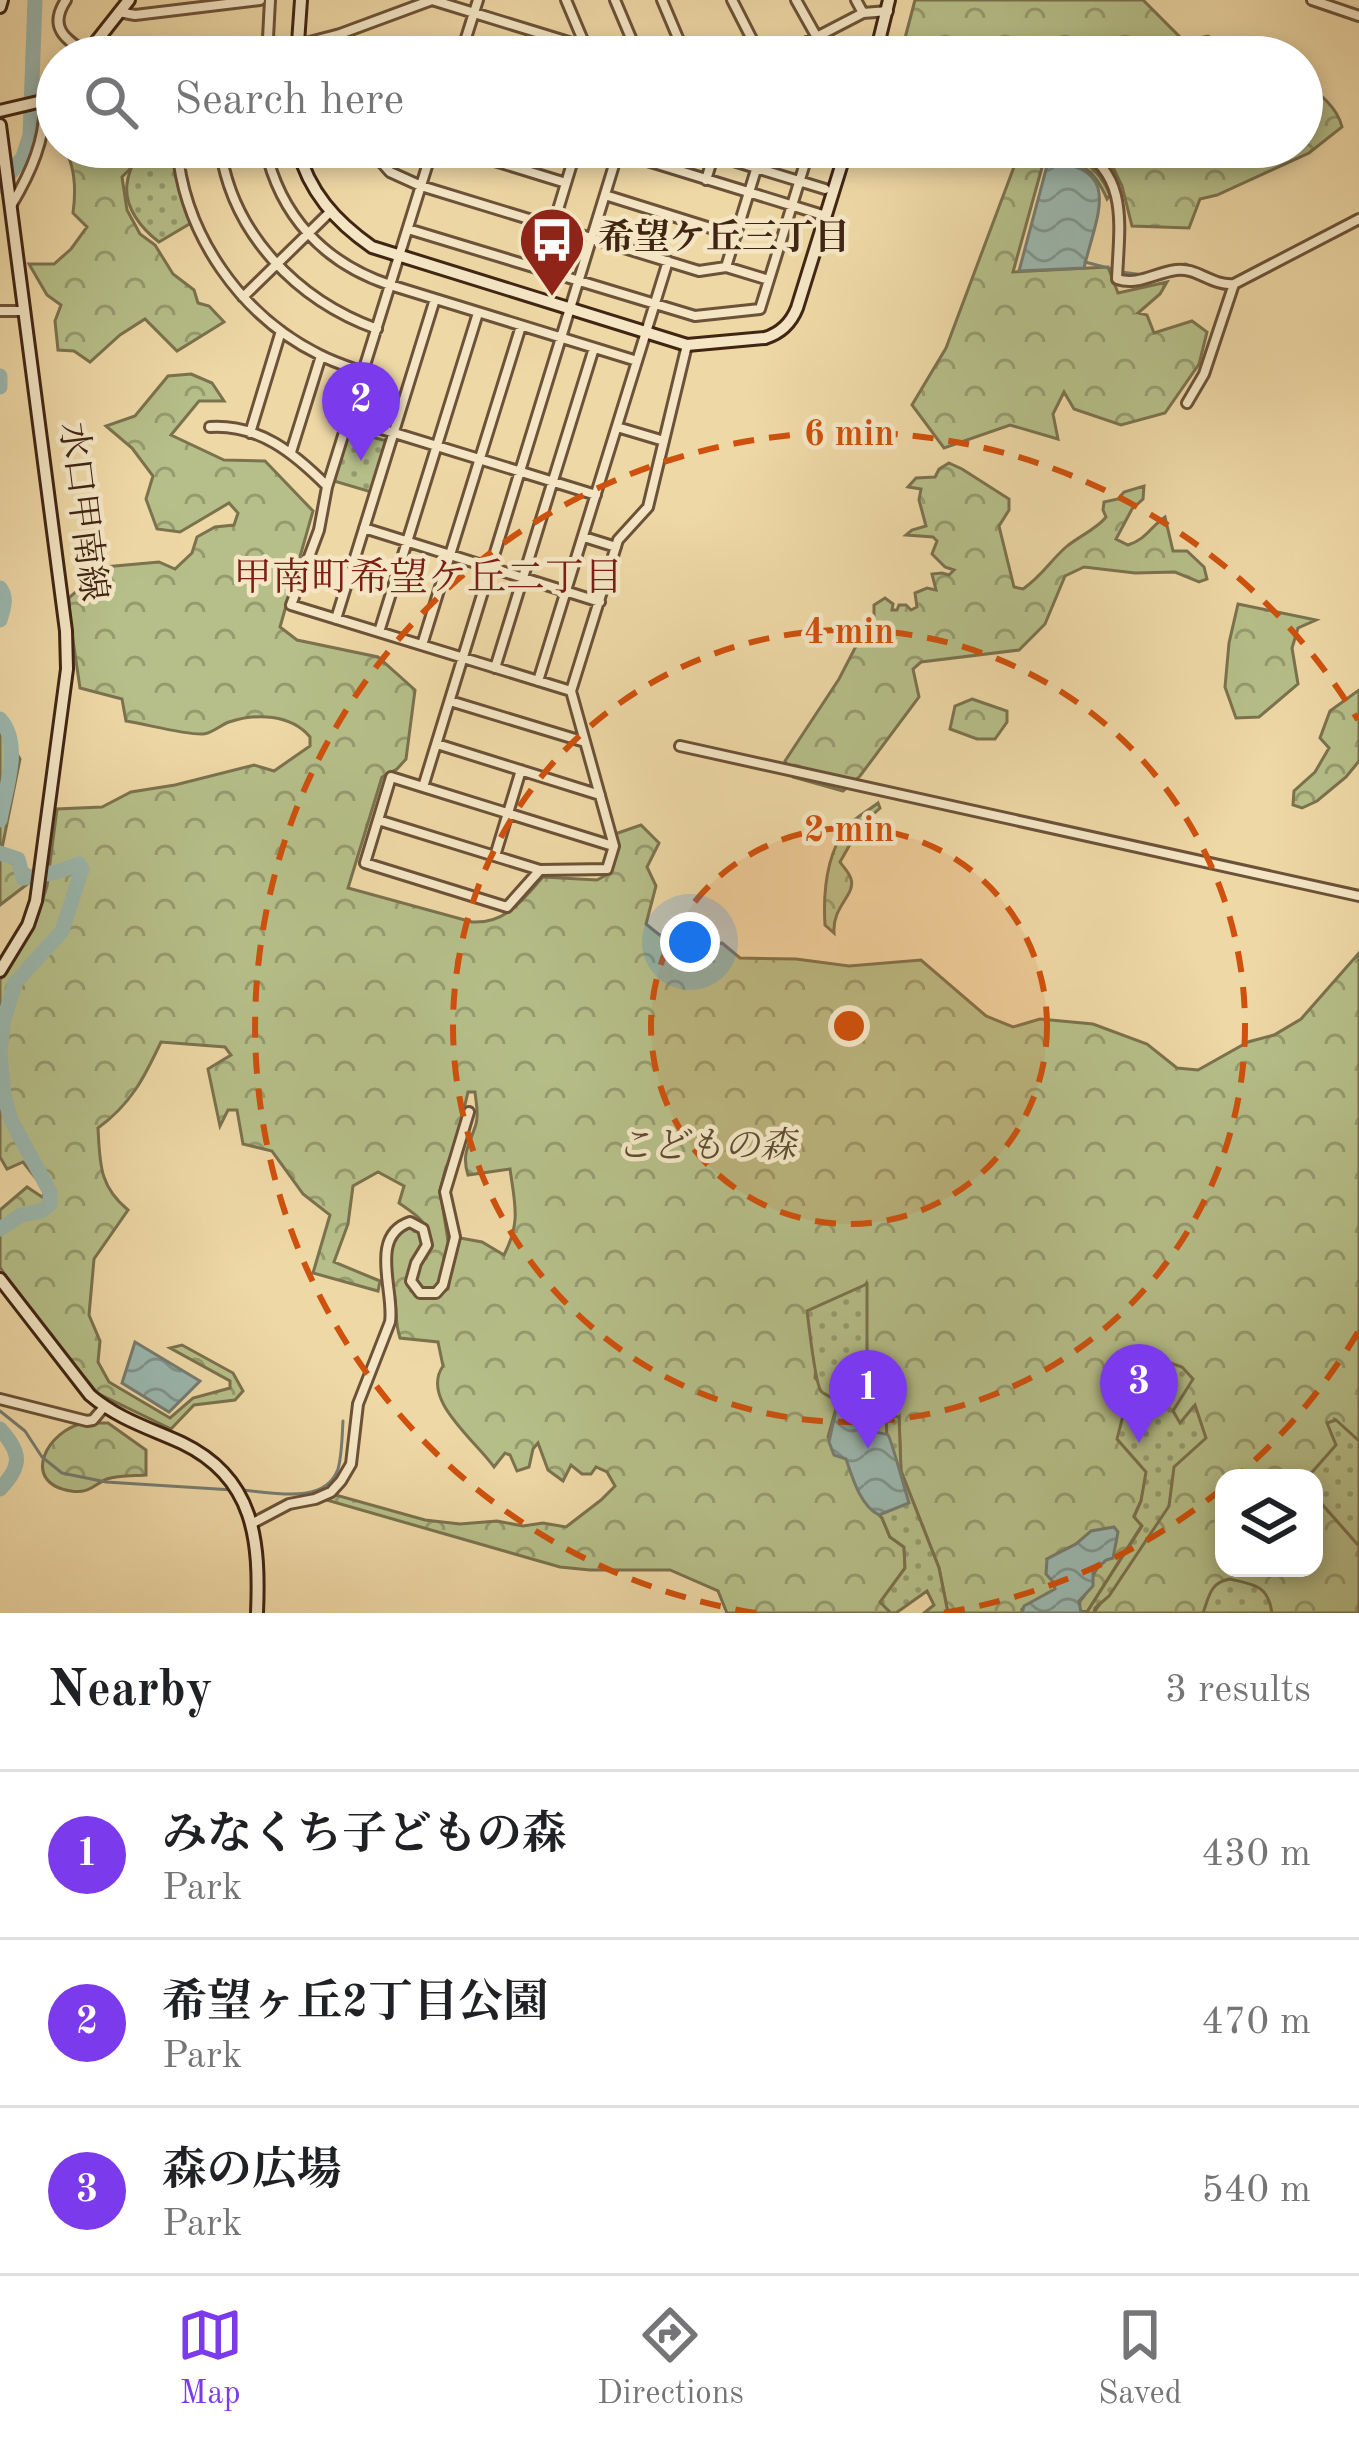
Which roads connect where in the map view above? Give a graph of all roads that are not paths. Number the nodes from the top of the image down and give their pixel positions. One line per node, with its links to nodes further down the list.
1 (67, 0): 20 (street)
2 (129, 0): 15 (main road)
3 (260, 0): 15 (street)
4 (270, 0): 22 (street)
5 (301, 0): 23 (main road)
6 (478, 0): 16 (street)
7 (566, 0): 27 (street)
8 (615, 0): 28 (street)
9 (662, 0): 29 (street)
10 (732, 0): 30 (street)
11 (796, 0): 31 (street)
12 (856, 0): 17 (street)
13 (1312, 0): 18 (street)
14 (888, 6): 17 (street); 32 (main road)
15 (119, 12): 21 (main road)
16 (474, 12): 19 (street); 25 (street); 26 (street)
17 (862, 13): 31 (street)
18 (1359, 16)
19 (340, 34): 24 (street)
20 (65, 36)
21 (102, 36)
22 (268, 36)
23 (298, 36)
24 (335, 36)
25 (467, 36)
26 (552, 36)
27 (581, 36)
28 (630, 36)
29 (677, 36)
30 (750, 36)
31 (818, 36)
32 (880, 36)
33 (36, 102): 34 (main road)
34 (0, 111)
35 (0, 124): 60 (main road, 水口甲南線)
36 (36, 154): 60 (street)
37 (179, 168): 77 (street)
38 (226, 168): 71 (street)
39 (272, 168): 66 (street)
40 (305, 168): 61 (main road)
41 (386, 168): 55 (street)
42 (427, 168): 55 (street)
43 (517, 168): 54 (street)
44 (571, 168): 54 (street)
45 (613, 168): 58 (street)
46 (668, 168): 52 (street)
47 (710, 168): 52 (street)
48 (757, 168): 53 (street); 57 (street)
49 (803, 168): 53 (street)
50 (841, 168): 62 (main road)
51 (1102, 168): 75 (street)
52 (706, 180): 57 (street)
53 (799, 181): 56 (street); 59 (street)
54 (566, 183): 64 (street)
55 (421, 186): 64 (street); 65 (street)
56 (825, 189)
57 (749, 192): 59 (street); 67 (street)
58 (605, 195): 67 (street); 68 (street)
59 (792, 206): 62 (street); 73 (street)
60 (10, 207): 80 (main road, 水口甲南線)
61 (330, 212): 66 (street); 69 (main road)
62 (826, 216): 89 (main road)
63 (1359, 219): 75 (street)
64 (553, 226): 68 (street)
65 (408, 229): 69 (street); 74 (street)
66 (308, 235): 71 (street); 76 (street)
67 (736, 236): 72 (street)
68 (592, 238): 70 (street); 74 (street)
69 (399, 257): 76 (street); 81 (main road)
70 (668, 262): 72 (street); 79 (street)
71 (277, 265): 77 (street); 85 (street)
72 (726, 267): 73 (street)
73 (769, 280): 79 (street)
74 (579, 281): 79 (street); 81 (street)
75 (1234, 284): 94 (street)
76 (390, 285): 78 (street); 85 (street)
77 (243, 297): 86 (street)
78 (435, 299): 83 (street); 98 (street)
79 (655, 305): 87 (street)
80 (24, 310): 82 (street); 137 (main road, 水口甲南線)
81 (570, 310): 87 (main road); 88 (street)
82 (0, 311)
83 (478, 313): 84 (street); 101 (street)
84 (521, 326): 88 (street); 103 (street)
85 (377, 328): 93 (street)
86 (281, 331): 91 (street); 99 (street)
87 (646, 333): 89 (main road); 92 (street)
88 (562, 338): 90 (street); 104 (street)
89 (687, 345): 100 (street)
90 (594, 348): 92 (street); 105 (street)
91 (321, 356): 93 (street); 102 (street)
92 (637, 361): 97 (street)
93 (363, 372): 95 (street)
94 (1187, 403)
95 (350, 419): 98 (street); 106 (street)
96 (210, 427): 99 (street)
97 (617, 427): 100 (street); 107 (street)
98 (394, 432): 101 (street); 108 (street)
99 (250, 433): 102 (street)
100 (664, 441): 111 (street)
101 (437, 445): 103 (street); 110 (street)
102 (291, 452): 106 (street)
103 (480, 458): 104 (street); 112 (street)
104 (521, 471): 105 (street); 113 (street)
105 (553, 481): 107 (street); 114 (street)
106 (327, 487): 117 (street)
107 (596, 495): 109 (street)
108 (364, 529): 110 (street); 117 (street)
109 (584, 537): 111 (street); 115 (street)
110 (407, 542): 112 (street); 118 (street)
111 (616, 547): 116 (street)
112 (450, 556): 113 (street); 119 (street)
113 (491, 568): 114 (street); 120 (street)
114 (523, 578): 115 (street); 121 (street)
115 (566, 591): 116 (street); 122 (street)
116 (600, 602): 123 (street)
117 (336, 619): 118 (street)
118 (379, 632): 119 (street)
119 (422, 645): 120 (street)
120 (463, 658): 121 (street); 124 (street)
121 (495, 668): 122 (street)
122 (538, 681): 123 (street)
123 (572, 691): 125 (street)
124 (450, 701): 125 (street); 126 (street)
125 (586, 743): 130 (street)
126 (437, 744): 128 (street); 129 (street)
127 (680, 746): 136 (street)
128 (521, 770): 130 (street); 131 (street)
129 (423, 787): 131 (street); 132 (street)
130 (600, 795): 133 (street)
131 (508, 814): 133 (street); 134 (street)
132 (378, 820): 134 (street); 135 (street)
133 (614, 846): 135 (street)
134 (495, 856): 135 (street)
135 (540, 870)
136 (1359, 896)
137 (0, 971)
138 (469, 1112): 142 (street)
139 (0, 1279): 141 (main road)
140 (0, 1399): 141 (street)
141 (104, 1407): 142 (main road)
142 (253, 1522): 143 (main road)
143 (257, 1613)

